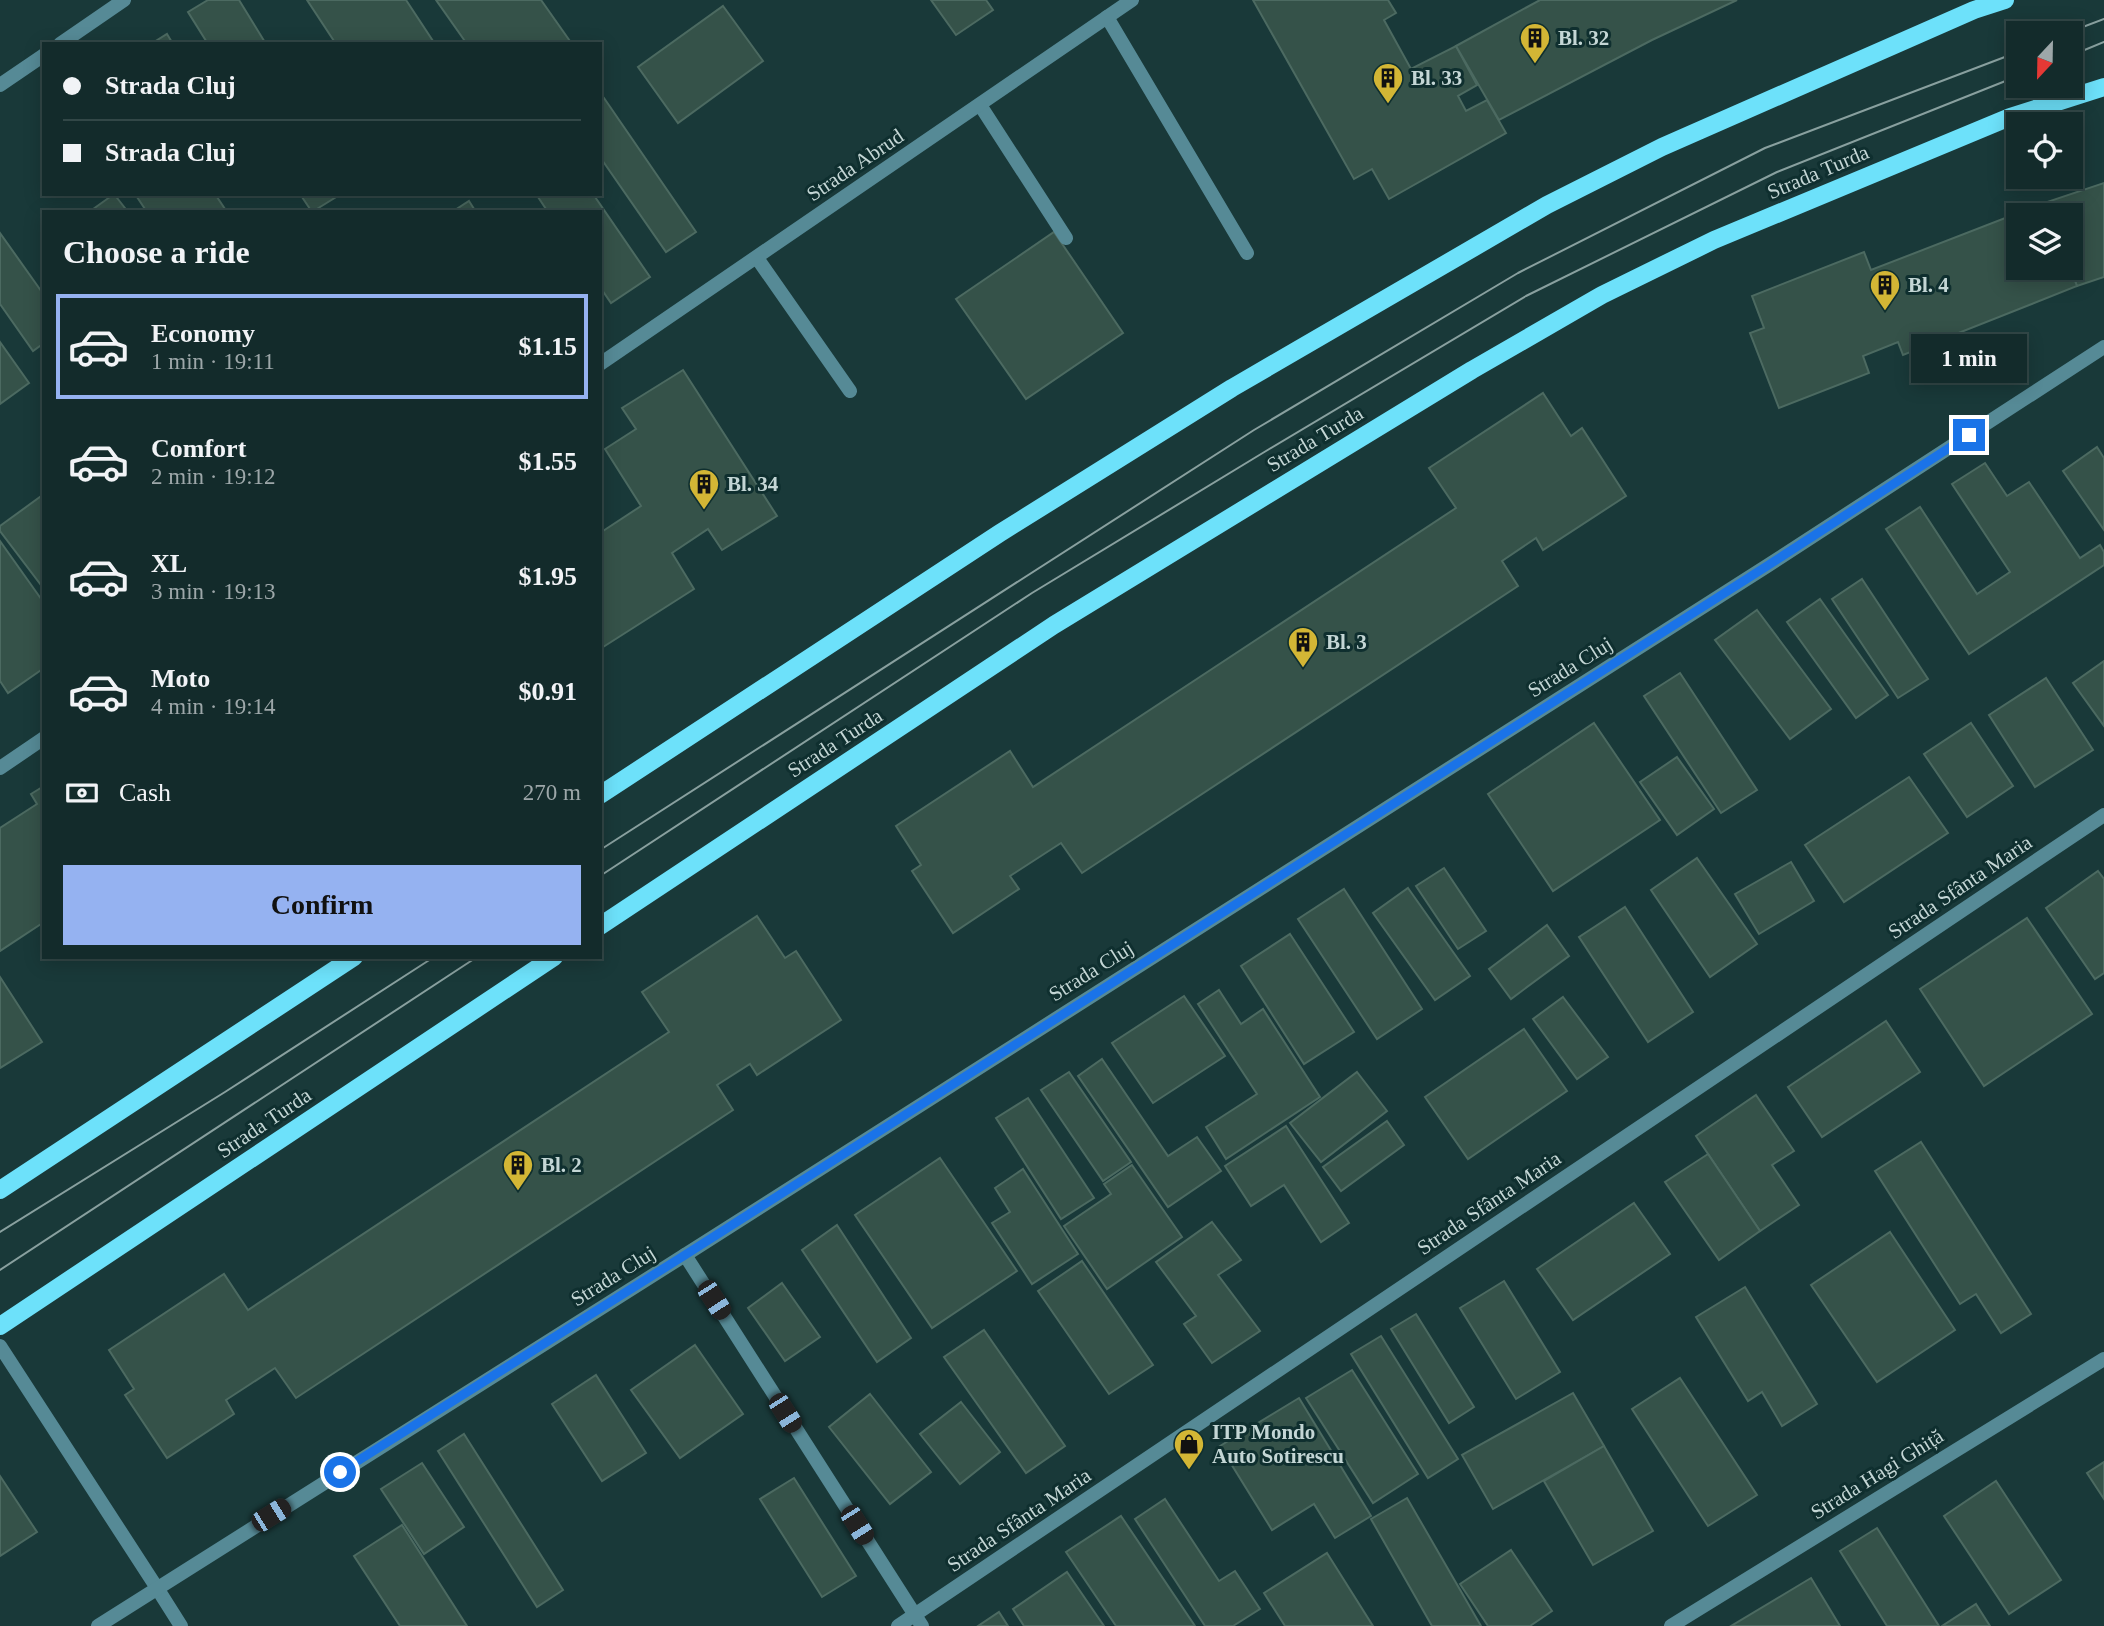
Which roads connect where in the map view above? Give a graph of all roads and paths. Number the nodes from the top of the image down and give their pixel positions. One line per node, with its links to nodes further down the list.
1 (124, 0): 5 (street)
2 (1132, 0): 4 (street, Strada Abrud)
3 (2005, 0): 18 (main road)
4 (1107, 17): 9 (street, Strada Abrud); 11 (street)
5 (63, 42)
6 (42, 56): 7 (street)
7 (0, 85)
8 (2104, 87): 20 (main road, Strada Turda)
9 (980, 105): 10 (street); 12 (street, Strada Abrud)
10 (1066, 238)
11 (1247, 253)
12 (757, 258): 14 (street, Strada Abrud); 15 (street)
13 (2104, 347): 24 (street, Strada Cluj)
14 (602, 363)
15 (850, 391)
16 (42, 739): 17 (street)
17 (0, 768)
18 (602, 794)
19 (2104, 816): 29 (street, Strada Sfânta Maria)
20 (602, 925)
21 (351, 959): 23 (main road)
22 (551, 959): 25 (main road, Strada Turda)
23 (0, 1189)
24 (685, 1255): 28 (street, Strada Cluj); 29 (street)
25 (0, 1326)
26 (0, 1346): 28 (street)
27 (2104, 1359): 33 (street, Strada Hagi Ghiță)
28 (157, 1588): 30 (street, Strada Cluj); 31 (street)
29 (918, 1620): 32 (street, Strada Sfânta Maria)
30 (98, 1626)
31 (181, 1626)
32 (898, 1626)
33 (1671, 1626)

